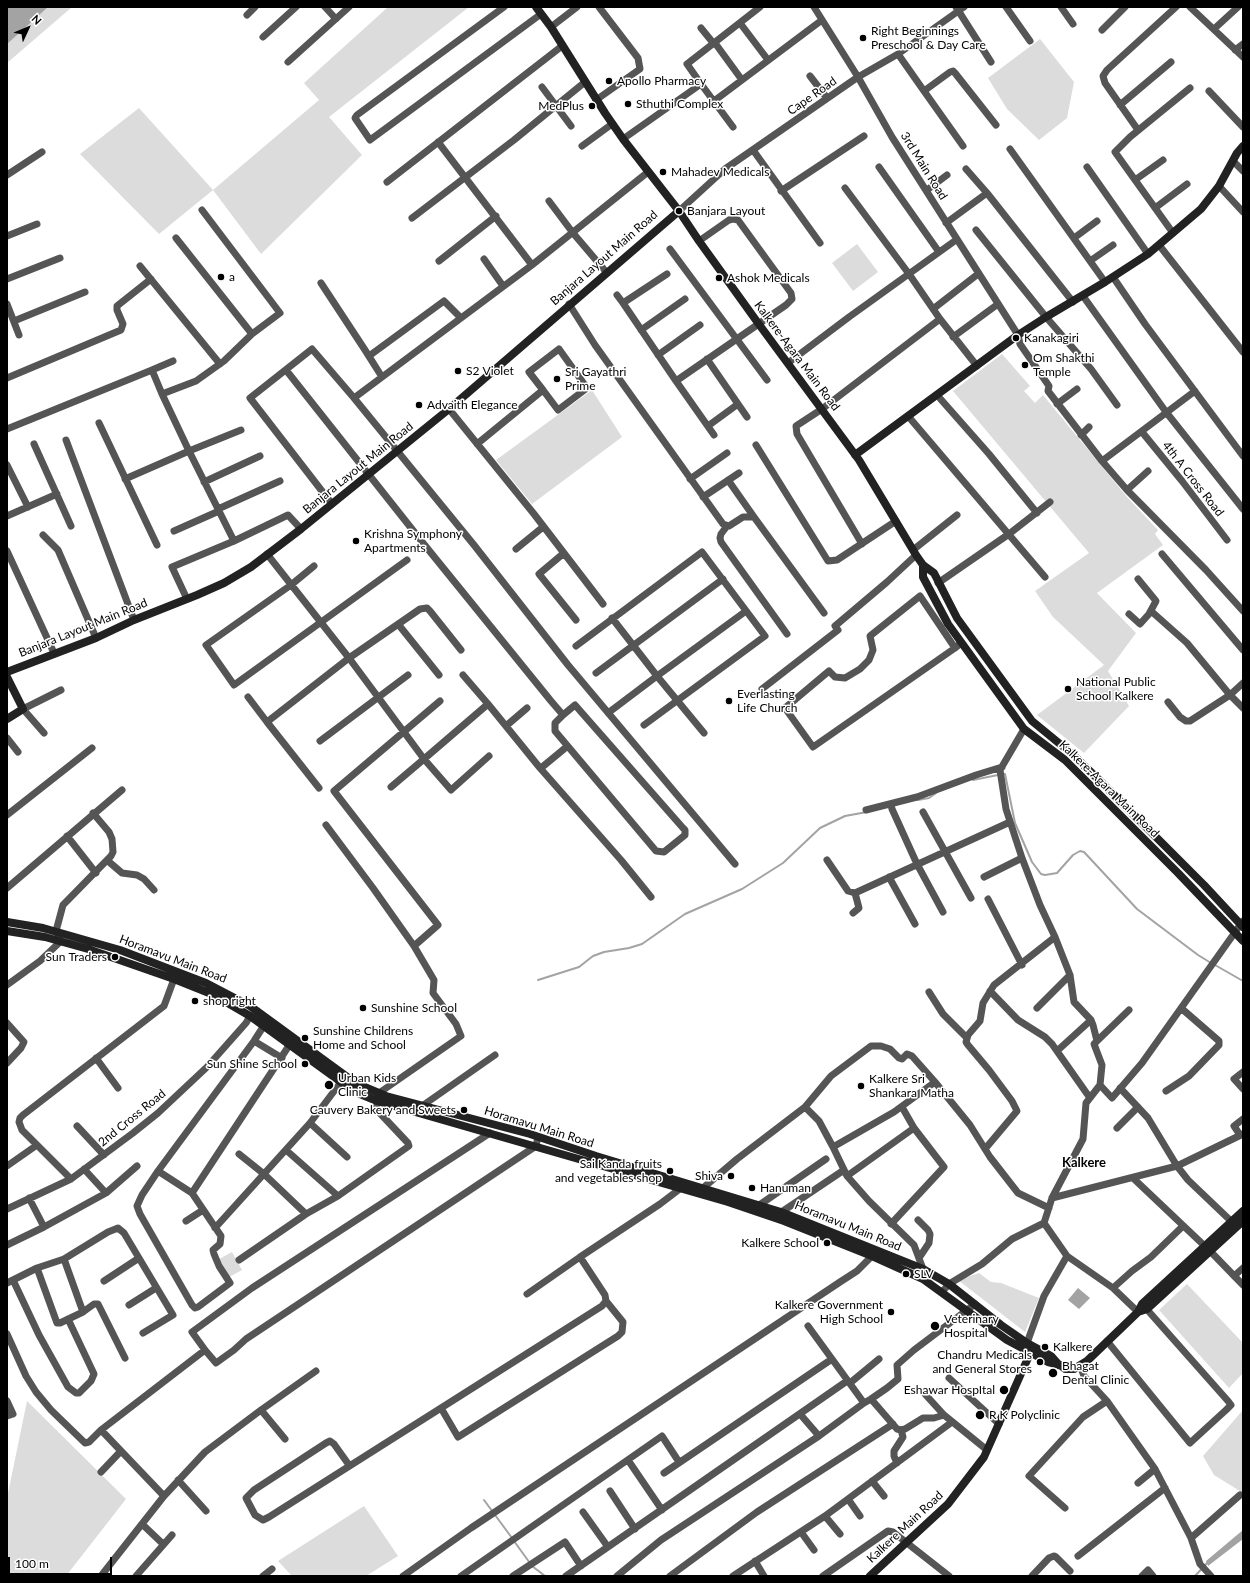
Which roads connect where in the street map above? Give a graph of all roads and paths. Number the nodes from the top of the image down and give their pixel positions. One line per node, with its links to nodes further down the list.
1 (255, 7): 18 (street)
2 (296, 7): 27 (street)
3 (325, 7): 19 (street)
4 (349, 7): 19 (street)
5 (504, 7): 17 (street)
6 (577, 7): 23 (street)
7 (599, 7): 49 (street)
8 (760, 7): 21 (street)
9 (814, 7): 20 (street, 3rd Main Road)
10 (1006, 7): 28 (street)
11 (1061, 7): 22 (street)
12 (1125, 7): 26 (street)
13 (1176, 7): 51 (street)
14 (1190, 7): 25 (street)
15 (1238, 7): 25 (street)
16 (959, 8): 33 (street, Cape Road); 37 (street)
17 (539, 10): 23 (street, Kalkere-Agara Main Road)
18 (246, 15)
19 (336, 19): 36 (street)
20 (822, 20): 35 (street); 40 (street, 3rd Main Road)
21 (740, 23): 29 (street); 35 (street)
22 (1073, 24)
23 (551, 27): 31 (street, Kalkere-Agara Main Road)
24 (701, 28): 29 (street)
25 (1214, 29): 32 (street)
26 (1102, 30)
27 (263, 37)
28 (1030, 41)
29 (714, 44): 41 (street); 43 (street)
30 (1243, 44): 32 (street)
31 (562, 46): 42 (street, Kalkere-Agara Main Road); 61 (street)
32 (1235, 50): 34 (street)
33 (898, 54): 40 (street, Cape Road); 46 (street)
34 (1243, 57)
35 (768, 60): 41 (street)
36 (288, 62)
37 (991, 62)
38 (1171, 62): 51 (street)
39 (810, 76): 48 (street)
40 (858, 77): 48 (street, Cape Road); 83 (street, 3rd Main Road)
41 (742, 80): 50 (street)
42 (585, 82): 49 (street, Kalkere-Agara Main Road); 52 (street)
43 (701, 84): 50 (street); 60 (street)
44 (542, 87): 52 (street)
45 (1190, 88): 58 (street)
46 (924, 91): 54 (street); 63 (street)
47 (1209, 91): 57 (street)
48 (827, 98): 66 (street, Cape Road)
49 (596, 100): 53 (street, Kalkere-Agara Main Road)
50 (714, 101): 56 (street)
51 (1120, 105): 58 (street)
52 (556, 106): 55 (street); 77 (street)
53 (612, 124): 60 (street, Kalkere-Agara Main Road); 62 (street)
54 (996, 125)
55 (571, 126)
56 (733, 126)
57 (1243, 127)
58 (1138, 130): 78 (street)
59 (864, 136): 84 (street)
60 (623, 139): 74 (street, Kalkere-Agara Main Road)
61 (438, 142): 77 (street); 79 (street)
62 (582, 146)
63 (963, 146)
64 (1243, 146): 69 (street)
65 (1010, 149): 101 (street)
66 (753, 150): 84 (street); 89 (street, Cape Road)
67 (42, 152): 75 (street)
68 (1163, 160): 78 (street)
69 (1233, 161): 73 (street); 81 (street)
70 (880, 167): 108 (street)
71 (1087, 167): 109 (street)
72 (966, 169): 85 (street)
73 (1243, 171)
74 (648, 172): 89 (street, Kalkere-Agara Main Road); 97 (street)
75 (7, 175)
76 (947, 175): 83 (street)
77 (465, 176): 91 (street); 92 (street)
78 (1135, 180): 87 (street)
79 (387, 182)
80 (1186, 184): 87 (street)
81 (1219, 186): 90 (street); 98 (street)
82 (845, 188): 118 (street)
83 (927, 190): 94 (street, 3rd Main Road)
84 (781, 191): 104 (street)
85 (987, 193): 94 (street); 130 (street)
86 (549, 200): 97 (street)
87 (1155, 208): 98 (street)
88 (202, 210): 143 (street)
89 (678, 210): 103 (street, Kalkere-Agara Main Road); 116 (street, Banjara Layout Main Road)
90 (1243, 212)
91 (496, 216): 112 (street); 114 (street)
92 (412, 218)
93 (1097, 221): 101 (street)
94 (946, 223): 102 (street, 3rd Main Road)
95 (37, 224): 99 (street)
96 (976, 230): 136 (street)
97 (573, 233): 114 (street); 116 (street)
98 (1174, 233): 106 (street)
99 (7, 236)
100 (176, 238): 143 (street)
101 (1074, 238): 113 (street)
102 (956, 240): 108 (street); 119 (street, 3rd Main Road)
103 (698, 241): 140 (street, Kalkere-Agara Main Road); 140 (street)
104 (820, 243)
105 (1113, 245): 113 (street)
106 (1159, 245): 109 (street); 148 (street)
107 (670, 249): 147 (street)
108 (939, 252): 118 (street)
109 (1148, 254): 120 (street)
110 (60, 258): 121 (street)
111 (484, 260): 125 (street)
112 (439, 261)
113 (1090, 261): 123 (street)
114 (532, 264): 125 (street)
115 (140, 266): 122 (street)
116 (607, 274): 133 (street, Banjara Layout Main Road)
117 (666, 274): 131 (street)
118 (909, 274): 135 (street); 153 (street)
119 (978, 274): 134 (street, 3rd Main Road); 135 (street)
120 (1113, 277): 123 (street); 164 (street)
121 (7, 279)
122 (151, 279): 154 (street); 159 (street)
123 (1106, 282): 128 (street)
124 (321, 284): 150 (street)
125 (504, 286): 137 (street)
126 (85, 292): 139 (street)
127 (617, 294): 131 (street)
128 (1083, 296): 130 (street); 173 (street)
129 (685, 299): 142 (street)
130 (1074, 302): 136 (street)
131 (623, 303): 142 (street)
132 (7, 304): 139 (street)
133 (569, 304): 171 (street, Banjara Layout Main Road); 200 (street)
134 (998, 304): 145 (street, 3rd Main Road); 146 (street)
135 (933, 309): 138 (street)
136 (1046, 317): 145 (street); 170 (street)
137 (461, 318): 150 (street); 158 (street)
138 (940, 319): 146 (street); 172 (street)
139 (14, 321): 144 (street)
140 (758, 323): 147 (street); 153 (street, Kalkere-Agara Main Road)
141 (700, 325): 149 (street)
142 (641, 330): 149 (street)
143 (252, 334): 154 (street)
144 (19, 335)
145 (1018, 336): 155 (street); 169 (street, 3rd Main Road)
146 (953, 337): 155 (street)
147 (736, 339): 151 (street); 160 (street)
148 (1243, 352)
149 (658, 355): 161 (street)
150 (369, 356): 158 (street)
151 (707, 359): 161 (street); 168 (street)
152 (173, 361): 156 (street)
153 (788, 363): 172 (street, Kalkere-Agara Main Road)
154 (220, 364): 165 (street)
155 (976, 366): 166 (street)
156 (152, 370): 165 (street); 179 (street)
157 (286, 370): 167 (street); 198 (street); 208 (street)
158 (382, 377): 167 (street)
159 (7, 378)
160 (767, 380)
161 (676, 381): 177 (street)
162 (1077, 389): 169 (street)
163 (543, 390): 163 (street); 186 (street)
164 (1195, 391): 173 (street); 193 (street)
165 (162, 394): 188 (street)
166 (937, 395): 174 (street); 212 (street)
167 (354, 398): 189 (street)
168 (738, 404): 175 (street); 177 (street)
169 (1057, 404): 183 (street, 3rd Main Road)
170 (1117, 405)
171 (449, 409): 186 (street); 189 (street, Banjara Layout Main Road)
172 (822, 409): 191 (street, Kalkere-Agara Main Road); 226 (street)
173 (1166, 412): 181 (street); 210 (street)
174 (908, 416): 191 (street); 222 (street)
175 (747, 417)
176 (98, 423): 199 (street)
177 (708, 426): 182 (street)
178 (1089, 427): 183 (street)
179 (7, 429)
180 (241, 430): 188 (street)
181 (1142, 432): 194 (street); 224 (street, 4th A Cross Road)
182 (714, 435)
183 (1081, 435): 194 (street, 3rd Main Road)
184 (66, 440): 252 (street)
185 (34, 444): 205 (street)
186 (477, 444): 219 (street)
187 (756, 445): 226 (street)
188 (189, 451): 199 (street); 203 (street)
189 (397, 452): 198 (street, Banjara Layout Main Road); 285 (street)
190 (727, 453): 200 (street)
191 (855, 455): 216 (street, Kalkere-Agara Main Road)
192 (260, 456): 203 (street)
193 (1243, 456)
194 (1102, 461): 204 (street, 3rd Main Road)
195 (7, 465): 209 (street)
196 (1148, 472): 204 (street)
197 (739, 473): 201 (street)
198 (368, 474): 208 (street, Banjara Layout Main Road); 286 (street)
199 (125, 479): 227 (street)
200 (690, 479): 206 (street)
201 (728, 480): 206 (street); 215 (street)
202 (280, 481): 211 (street)
203 (204, 482): 211 (street)
204 (1128, 490): 247 (street, 3rd Main Road)
205 (57, 494): 209 (street); 217 (street)
206 (703, 497): 218 (street)
207 (1050, 502): 212 (street)
208 (332, 504): 220 (street, Banjara Layout Main Road)
209 (28, 507): 214 (street)
210 (1243, 509)
211 (218, 510): 221 (street); 225 (street)
212 (1037, 513): 222 (street)
213 (957, 515): 231 (street)
214 (7, 516)
215 (754, 517): 218 (street); 249 (street)
216 (896, 521): 226 (street); 231 (street, Kalkere-Agara Main Road)
217 (71, 526)
218 (727, 526): 256 (street)
219 (543, 527): 228 (street); 230 (street)
220 (301, 529): 225 (street); 232 (street, Banjara Layout Main Road)
221 (174, 531)
222 (1009, 534): 237 (street); 240 (street)
223 (43, 535): 257 (street)
224 (1227, 540)
225 (234, 541): 244 (street)
226 (862, 544)
227 (157, 545)
228 (516, 549)
229 (7, 551): 263 (street)
230 (564, 553): 245 (street); 253 (street)
231 (915, 553): 235 (street, Kalkere-Agara Main Road); 273 (street)
232 (267, 554): 241 (street); 244 (street, Banjara Layout Main Road)
233 (1162, 554): 262 (street)
234 (407, 560): 254 (street)
235 (923, 565): 240 (street, Kalkere-Agara Main Road); 242 (street, Kalkere-Agara Main Road)
236 (314, 566): 241 (street)
237 (1045, 577)
238 (723, 579): 246 (street); 251 (street); 258 (street)
239 (1138, 579): 248 (street)
240 (938, 583): 288 (street, Kalkere-Agara Main Road)
241 (291, 585): 254 (street); 254 (street)
242 (929, 590): 243 (street); 260 (street, Kalkere-Agara Main Road)
243 (920, 596): 260 (street); 260 (street)
244 (187, 599): 252 (street, Banjara Layout Main Road)
245 (603, 604)
246 (746, 610): 270 (street); 278 (street)
247 (1243, 610)
248 (1151, 611): 250 (street); 275 (street)
249 (824, 613)
250 (1129, 614)
251 (612, 618): 258 (street); 259 (street)
252 (134, 620): 257 (street, Banjara Layout Main Road)
253 (576, 620)
254 (321, 623): 264 (street)
255 (398, 624): 261 (street); 264 (street); 268 (street)
256 (787, 634)
257 (96, 638): 263 (street, Banjara Layout Main Road)
258 (634, 645): 266 (street); 270 (street)
259 (576, 646)
260 (958, 646): 292 (street, Kalkere-Agara Main Road)
261 (461, 650)
262 (1243, 650)
263 (54, 653): 265 (street, Banjara Layout Main Road)
264 (349, 658): 277 (street); 289 (street)
265 (7, 672)
266 (596, 673)
267 (408, 675): 277 (street)
268 (439, 675)
269 (463, 675): 281 (street)
270 (657, 676): 278 (street); 285 (street)
271 (7, 677): 284 (street)
272 (1243, 683): 275 (street)
273 (762, 689)
274 (61, 690): 284 (street)
275 (1230, 695): 280 (street); 283 (street)
276 (248, 697): 289 (street)
277 (378, 698): 293 (street); 297 (street)
278 (678, 700): 290 (street); 295 (street)
279 (440, 701): 293 (street)
280 (1168, 702)
281 (488, 704): 291 (street); 302 (street)
282 (527, 708): 291 (street)
283 (1243, 708)
284 (23, 709): 287 (street); 294 (street)
285 (608, 713): 320 (street)
286 (563, 715): 286 (street)
287 (7, 719)
288 (1032, 721): 292 (street); 335 (street, Kalkere-Agara Main Road)
289 (267, 722): 306 (street)
290 (644, 725)
291 (506, 726): 303 (street)
292 (1024, 729): 304 (street); 338 (street, Kalkere-Agara Main Road)
293 (405, 731): 302 (street); 342 (street)
294 (44, 733)
295 (704, 733)
296 (7, 738): 300 (street)
297 (320, 741)
298 (92, 748): 312 (street)
299 (564, 749): 303 (street)
300 (18, 752)
301 (489, 756): 302 (street)
302 (424, 759): 305 (street)
303 (541, 768): 328 (street)
304 (1000, 771): 308 (street); 313 (street)
305 (392, 787)
306 (319, 788)
307 (122, 790): 311 (street)
308 (891, 806): 309 (street); 321 (street)
309 (866, 810)
310 (923, 812): 316 (street)
311 (93, 813): 315 (street); 319 (street)
312 (7, 815)
313 (1010, 822): 316 (street); 317 (street)
314 (326, 825): 342 (street)
315 (67, 836): 322 (street); 325 (street)
316 (946, 851): 321 (street); 329 (street)
317 (1022, 858): 324 (street); 339 (street)
318 (827, 860): 327 (street)
319 (108, 861): 322 (street); 326 (street)
320 (735, 864)
321 (916, 864): 323 (street); 331 (street)
322 (96, 873): 337 (street)
323 (889, 877): 327 (street); 334 (street)
324 (984, 877)
325 (7, 888)
326 (154, 890)
327 (855, 893): 332 (street)
328 (651, 897)
329 (971, 898)
330 (988, 899): 343 (street)
331 (943, 912)
332 (853, 913)
333 (7, 922): 337 (street, Horamavu Main Road)
334 (915, 924)
335 (1242, 924): 338 (street)
336 (7, 931): 340 (street, Horamavu Main Road)
337 (56, 931): 340 (street); 344 (street, Horamavu Main Road)
338 (1234, 932): 341 (street, Kalkere-Agara Main Road); 350 (street)
339 (1055, 937): 343 (street); 345 (street)
340 (61, 941): 344 (street, Horamavu Main Road); 346 (street)
341 (1243, 941)
342 (414, 946): 374 (street)
343 (1022, 965): 347 (street)
344 (174, 975): 352 (street, Horamavu Main Road); 356 (street, Horamavu Main Road); 363 (street)
345 (1070, 975): 349 (street); 353 (street)
346 (7, 985)
347 (990, 991): 357 (street); 361 (street)
348 (929, 992): 357 (street)
349 (1036, 1008)
350 (1182, 1008): 371 (street); 373 (street)
351 (1129, 1010): 359 (street)
352 (250, 1016): 355 (street, Horamavu Main Road); 394 (street, 2nd Cross Road)
353 (1091, 1020): 359 (street); 361 (street)
354 (7, 1023): 365 (street)
355 (263, 1027): 358 (street); 360 (street, Horamavu Main Road)
356 (294, 1038): 360 (street); 374 (street, Horamavu Main Road)
357 (967, 1038): 391 (street)
358 (254, 1041): 364 (street); 401 (street)
359 (1096, 1041): 369 (street)
360 (289, 1046): 364 (street); 367 (street, Horamavu Main Road)
361 (1057, 1051): 375 (street)
362 (494, 1055): 376 (street)
363 (96, 1058): 370 (street); 388 (street)
364 (282, 1058): 409 (street)
365 (7, 1063)
366 (1242, 1072): 372 (street)
367 (341, 1082): 374 (street, Horamavu Main Road); 381 (street)
368 (935, 1082): 377 (street); 378 (street); 391 (street)
369 (1100, 1085): 371 (street); 375 (street)
370 (118, 1088)
371 (1120, 1088): 379 (street)
372 (1243, 1090)
373 (1166, 1091)
374 (378, 1097): 376 (street, Horamavu Main Road); 385 (street, Horamavu Main Road); 410 (street)
375 (1090, 1098): 412 (street)
376 (422, 1106): 387 (street, Horamavu Main Road)
377 (805, 1107): 390 (street); 407 (street)
378 (902, 1107): 383 (street); 390 (street)
379 (1138, 1107): 384 (street); 399 (street)
380 (1243, 1119): 386 (street)
381 (310, 1124): 392 (street); 395 (street)
382 (77, 1126): 394 (street)
383 (914, 1128): 402 (street); 426 (street)
384 (1117, 1128)
385 (490, 1133): 389 (street, Horamavu Main Road); 464 (street)
386 (1241, 1135): 399 (street)
387 (538, 1137): 389 (street); 406 (street, Horamavu Main Road)
388 (37, 1145): 397 (street); 405 (street)
389 (536, 1146): 406 (street, Horamavu Main Road); 464 (street)
390 (833, 1147): 402 (street)
391 (985, 1149): 414 (street)
392 (286, 1150): 403 (street); 410 (street)
393 (239, 1154): 403 (street)
394 (104, 1155): 400 (street, 2nd Cross Road)
395 (347, 1158)
396 (826, 1159): 413 (street)
397 (7, 1166)
398 (137, 1166): 408 (street)
399 (1177, 1166): 404 (street); 424 (street)
400 (84, 1169): 405 (street, 2nd Cross Road); 408 (street)
401 (158, 1171): 409 (street); 429 (street)
402 (845, 1173): 418 (street); 426 (street)
403 (264, 1174): 419 (street); 429 (street)
404 (1133, 1178): 412 (street); 427 (street)
405 (71, 1179): 411 (street, 2nd Cross Road)
406 (682, 1186): 407 (street, Horamavu Main Road); 413 (street, Horamavu Main Road); 432 (street)
407 (703, 1188): 413 (street, Horamavu Main Road)
408 (106, 1193): 428 (street)
409 (192, 1193): 416 (street)
410 (338, 1196): 419 (street)
411 (29, 1198): 415 (street, 2nd Cross Road); 428 (street)
412 (1052, 1198): 414 (street)
413 (755, 1208): 418 (street, Horamavu Main Road); 420 (street, Horamavu Main Road)
414 (1049, 1208): 425 (street)
415 (7, 1209)
416 (203, 1210): 422 (street); 429 (street)
417 (1243, 1211): 424 (street)
418 (781, 1212): 420 (street); 441 (street, Horamavu Main Road)
419 (306, 1214): 438 (street)
420 (773, 1217): 433 (street, Horamavu Main Road)
421 (918, 1220): 436 (street)
422 (186, 1221)
423 (1243, 1221): 431 (street)
424 (1232, 1222): 431 (street)
425 (1044, 1223): 434 (street); 446 (street)
426 (891, 1224): 436 (street)
427 (1183, 1226): 431 (street); 449 (street)
428 (44, 1227): 430 (street)
429 (215, 1228)
430 (7, 1245)
431 (1208, 1249): 442 (street); 455 (street)
432 (580, 1256): 451 (street); 452 (street)
433 (872, 1256): 443 (street, Horamavu Main Road); 533 (street)
434 (1067, 1256): 449 (street); 463 (street)
435 (139, 1258): 437 (street); 445 (street); 448 (street)
436 (919, 1258): 441 (street)
437 (64, 1259): 439 (street); 457 (street)
438 (239, 1260)
439 (37, 1268): 444 (street); 458 (street)
440 (1243, 1268): 442 (street)
441 (923, 1269): 443 (street); 446 (street, Horamavu Main Road)
442 (1234, 1276): 447 (street)
443 (923, 1279): 450 (street, Horamavu Main Road)
444 (10, 1282): 458 (street)
445 (104, 1282)
446 (949, 1284): 450 (street); 453 (street, Horamavu Main Road)
447 (1243, 1285)
448 (156, 1288): 454 (street); 460 (street)
449 (1113, 1288): 455 (street)
450 (942, 1292): 456 (street, Horamavu Main Road)
451 (527, 1294)
452 (606, 1301): 477 (street); 477 (street)
453 (974, 1304): 456 (street); 463 (street, Horamavu Main Road)
454 (129, 1305)
455 (1143, 1308): 462 (street); 462 (street)
456 (966, 1311): 463 (street, Horamavu Main Road); 473 (street)
457 (83, 1312): 458 (street); 465 (street)
458 (68, 1319)
459 (808, 1326): 466 (street)
460 (143, 1333)
461 (7, 1334): 485 (street)
462 (1107, 1341): 468 (street)
463 (1030, 1348): 468 (street); 484 (street, Kalkere Main Road)
464 (205, 1350): 485 (street)
465 (125, 1358)
466 (832, 1359): 471 (street); 492 (street)
467 (879, 1359): 471 (street)
468 (1080, 1366): 475 (street)
469 (316, 1372): 478 (street)
470 (949, 1378): 484 (street)
471 (848, 1382): 476 (street); 479 (street)
472 (924, 1393): 480 (street)
473 (871, 1400): 476 (street); 483 (street)
474 (7, 1401): 481 (street)
475 (1107, 1401): 495 (street); 507 (street)
476 (864, 1403): 487 (street)
477 (441, 1408): 494 (street)
478 (261, 1410): 488 (street); 498 (street)
479 (800, 1414): 487 (street); 508 (street)
480 (944, 1414): 482 (street); 486 (street)
481 (7, 1416)
482 (952, 1422): 489 (street); 493 (street)
483 (893, 1424): 486 (street); 538 (street)
484 (999, 1424): 489 (street, Kalkere Main Road)
485 (101, 1430): 490 (street)
486 (902, 1430): 493 (street)
487 (819, 1436): 537 (street)
488 (285, 1439)
489 (987, 1450): 519 (street, Kalkere Main Road)
490 (121, 1451): 496 (street); 504 (street)
491 (628, 1460): 492 (street); 508 (street); 534 (street)
492 (679, 1462): 497 (street)
493 (897, 1463): 499 (street)
494 (349, 1465): 494 (street)
495 (1155, 1469): 500 (street); 501 (street)
496 (101, 1472)
497 (664, 1473)
498 (178, 1480): 504 (street); 509 (street)
499 (872, 1481): 505 (street); 506 (street)
500 (1138, 1483)
501 (1165, 1488): 518 (street); 523 (street)
502 (610, 1491): 514 (street)
503 (1240, 1495): 518 (street)
504 (164, 1496): 513 (street)
505 (884, 1496)
506 (848, 1499): 511 (street); 512 (street)
507 (1065, 1508)
508 (662, 1510): 514 (street)
509 (206, 1511)
510 (583, 1512): 521 (street)
511 (825, 1516): 515 (street); 516 (street)
512 (860, 1516)
513 (142, 1524): 520 (street); 530 (street)
514 (635, 1529): 521 (street)
515 (801, 1532): 522 (street); 524 (street)
516 (840, 1534)
517 (172, 1535): 520 (street)
518 (1191, 1538): 528 (street)
519 (905, 1543): 541 (street); 542 (street, Kalkere Main Road); 543 (street)
520 (163, 1544): 531 (street)
521 (608, 1547): 525 (street)
522 (814, 1550)
523 (1078, 1556)
524 (754, 1561): 539 (street); 540 (street)
525 (581, 1566): 535 (street); 536 (street)
526 (272, 1569): 532 (street)
527 (1070, 1571): 529 (street)
528 (1209, 1574)
529 (1034, 1575)
530 (102, 1576)
531 (136, 1576)
532 (263, 1576)
533 (403, 1576)
534 (462, 1576)
535 (513, 1576)
536 (566, 1576)
537 (617, 1576)
538 (670, 1576)
539 (733, 1576)
540 (764, 1576)
541 (823, 1576)
542 (871, 1576)
543 (949, 1576)
544 (1142, 1576): 545 (street)
545 (1154, 1576)

